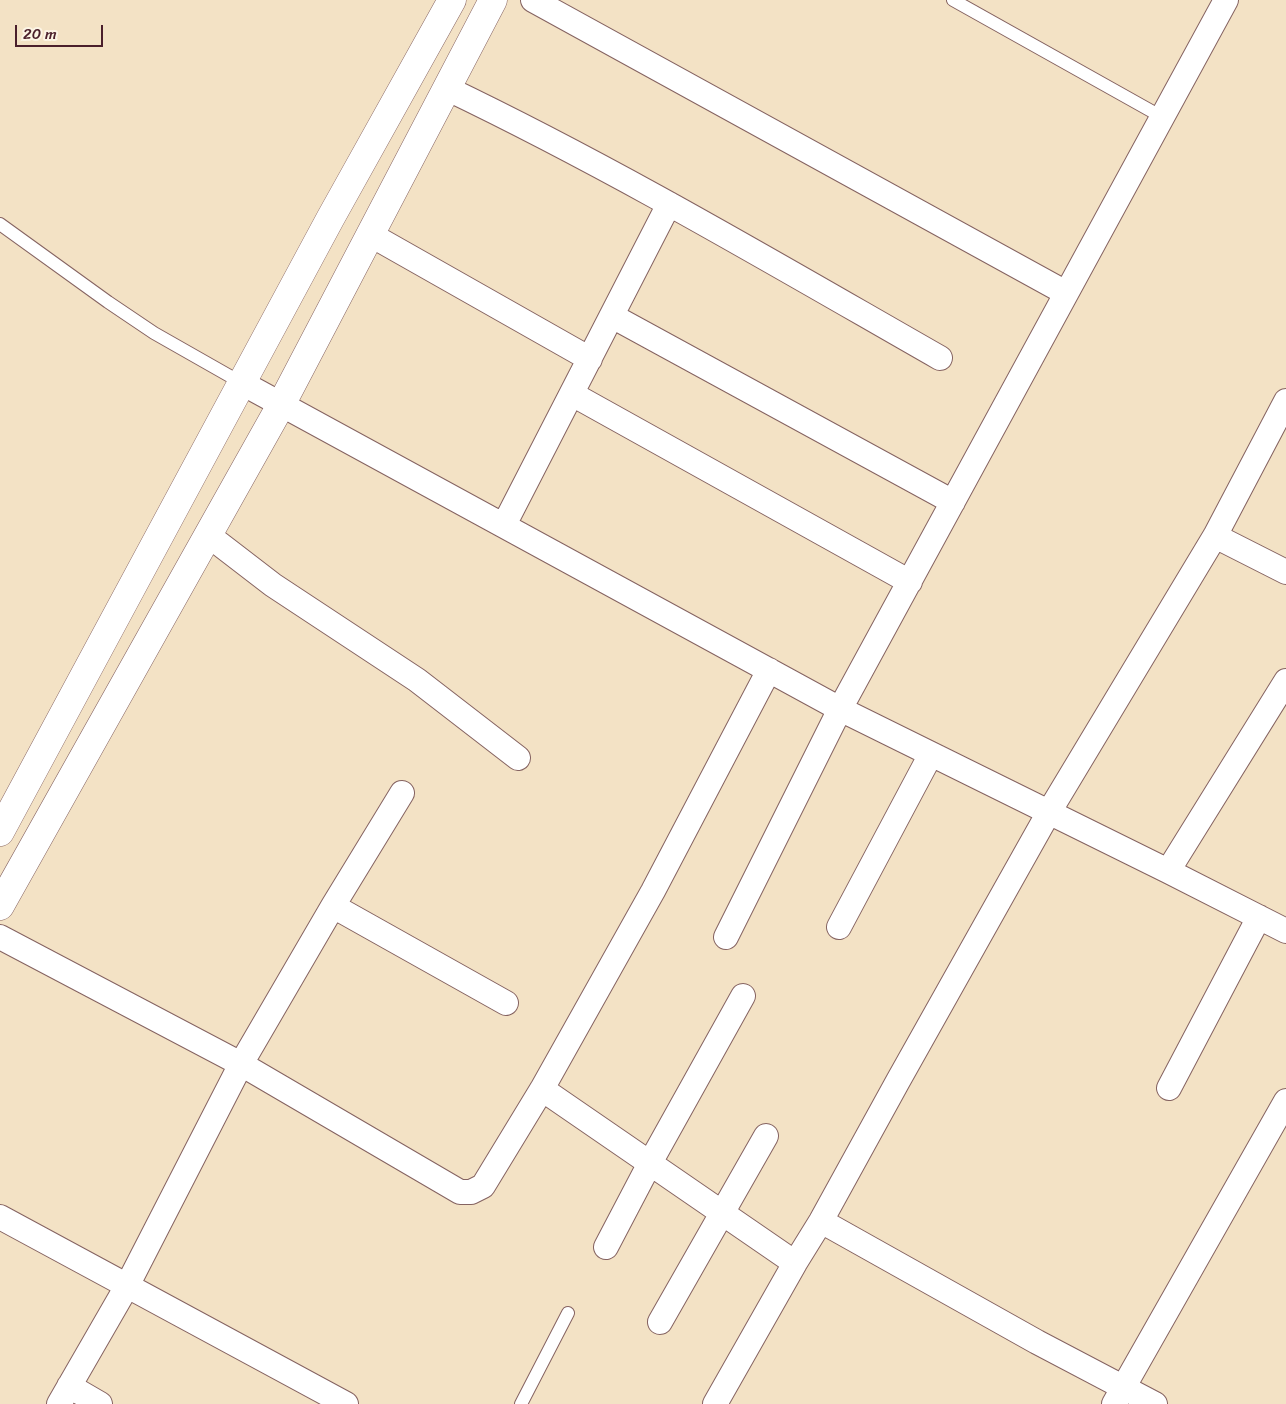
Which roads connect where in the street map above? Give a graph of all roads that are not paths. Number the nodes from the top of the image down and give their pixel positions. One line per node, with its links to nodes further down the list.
1 (452, 0): 15 (street)
2 (493, 0): 6 (street)
3 (532, 0): 11 (street)
4 (953, 0): 7 (lane)
5 (1226, 0): 7 (street)
6 (446, 88): 8 (street); 10 (street)
7 (1162, 117): 11 (street)
8 (669, 204): 12 (street); 13 (street)
9 (0, 224): 15 (lane)
10 (371, 235): 14 (street); 18 (street)
11 (1066, 293): 19 (street)
12 (612, 316): 14 (street); 19 (street)
13 (940, 358)
14 (590, 359): 16 (street)
15 (242, 383): 18 (street); 32 (street)
16 (572, 394): 20 (street); 24 (street)
17 (1286, 402): 22 (street)
18 (281, 405): 20 (street); 21 (street)
19 (953, 502): 24 (street)
20 (504, 525): 25 (street)
21 (208, 535): 29 (street); 34 (street)
22 (1215, 536): 23 (street); 31 (street)
23 (1286, 572)
24 (910, 582): 27 (street)
25 (769, 670): 27 (street); 45 (street)
26 (1286, 681): 33 (street)
27 (840, 708): 28 (street); 40 (street)
28 (931, 754): 31 (street); 37 (street)
29 (518, 758)
30 (402, 793): 35 (street)
31 (1049, 812): 33 (street); 51 (street)
32 (0, 832)
33 (1168, 871): 36 (street)
34 (0, 906)
35 (332, 906): 42 (street); 43 (street)
36 (1259, 917): 38 (street); 44 (street)
37 (839, 927)
38 (1286, 931)
39 (0, 937): 43 (street)
40 (726, 937)
41 (743, 996): 48 (street)
42 (506, 1004)
43 (241, 1064): 45 (street); 54 (street)
44 (1169, 1088)
45 (542, 1089): 48 (street)
46 (1286, 1101): 58 (street)
47 (766, 1136): 49 (street)
48 (650, 1163): 49 (street); 52 (street)
49 (722, 1213): 53 (street); 56 (street)
50 (0, 1217): 54 (street)
51 (822, 1221): 53 (street); 58 (street)
52 (606, 1247)
53 (796, 1263): 62 (street)
54 (127, 1286): 57 (street); 60 (street)
55 (568, 1313): 61 (lane)
56 (660, 1322)
57 (64, 1395): 59 (street)
58 (1119, 1395): 63 (street)
59 (100, 1404)
60 (346, 1404)
61 (520, 1404)
62 (715, 1404)
63 (1155, 1404)

